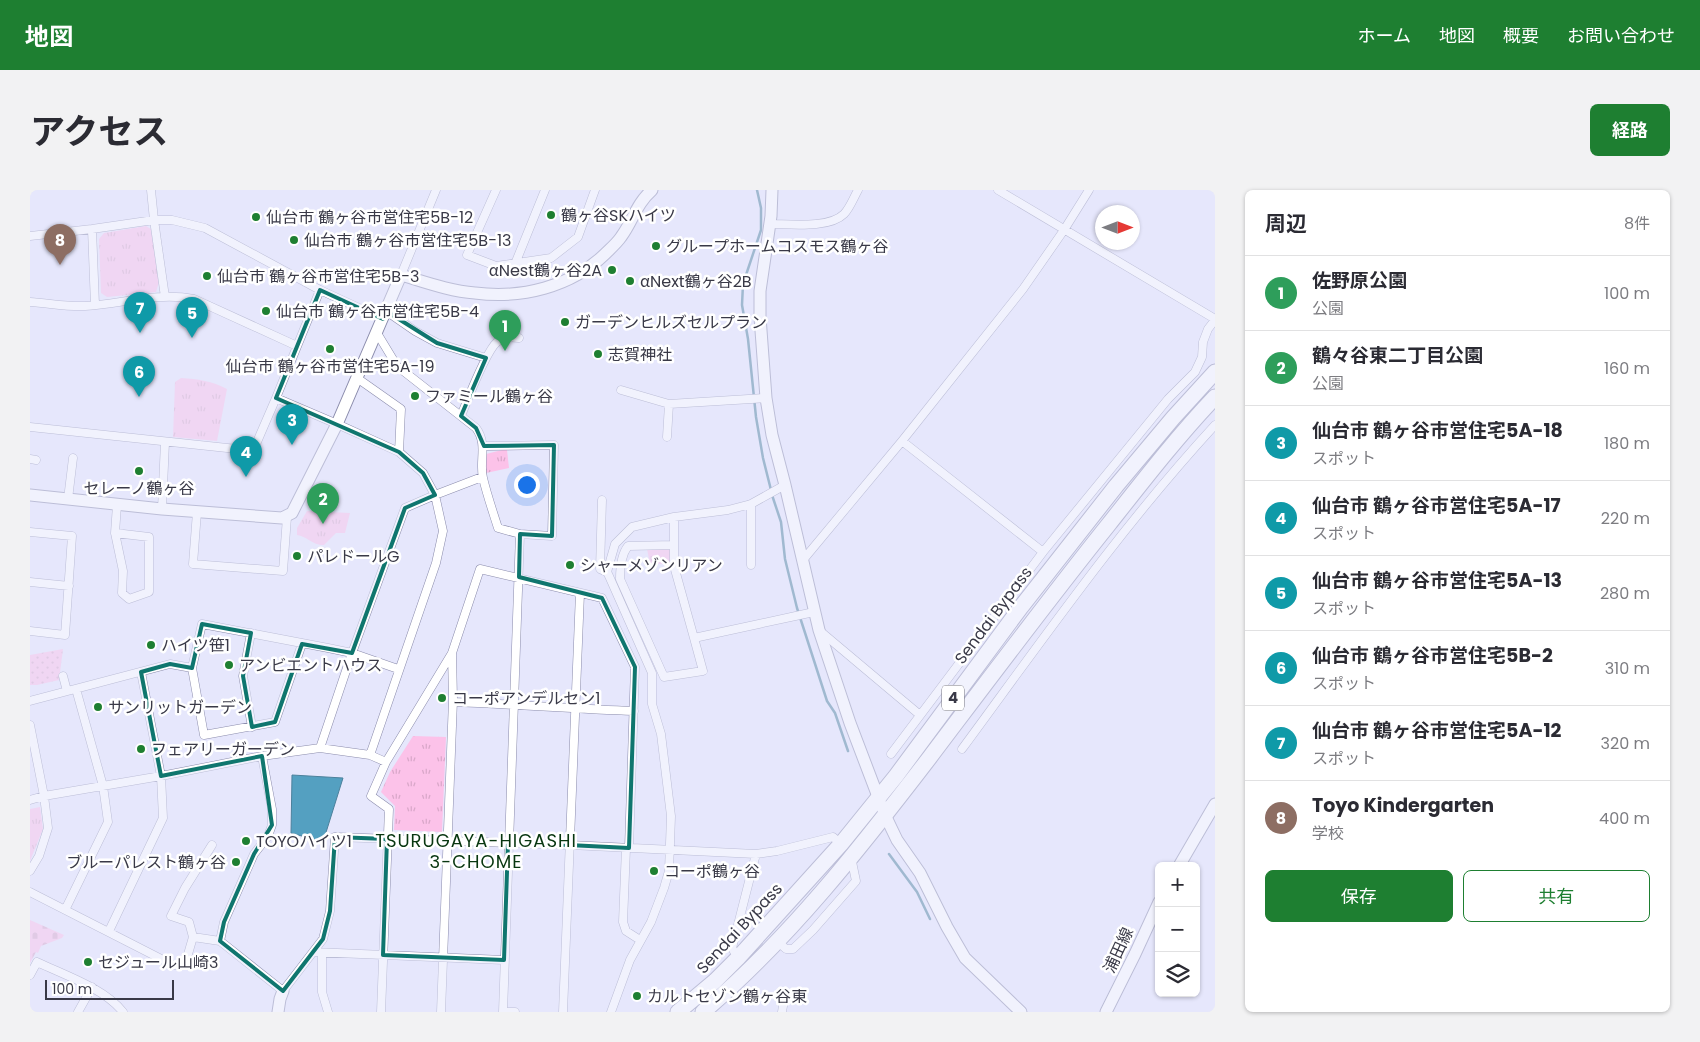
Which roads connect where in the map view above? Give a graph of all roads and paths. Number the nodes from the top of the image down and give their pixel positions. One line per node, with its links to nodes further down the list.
1 (151, 190): 11 (street)
2 (436, 190): 17 (street)
3 (496, 190): 16 (street)
4 (545, 190): 16 (street)
5 (595, 190): 16 (street)
6 (652, 190): 17 (street)
7 (772, 190): 12 (street)
8 (858, 190): 12 (street)
9 (998, 190): 14 (street)
10 (1089, 190): 14 (street)
11 (154, 220): 13 (street); 18 (street); 19 (street)
12 (769, 224): 33 (street)
13 (92, 229): 15 (street); 21 (street)
14 (1064, 230): 23 (street); 40 (street)
15 (30, 236)
16 (515, 264)
17 (401, 275): 22 (street)
18 (320, 290): 22 (street); 26 (street)
19 (165, 297): 21 (street); 26 (street)
20 (30, 302): 21 (street)
21 (95, 305)
22 (384, 315): 24 (street); 27 (street)
23 (1215, 320): 63 (street)
24 (376, 333): 29 (street); 35 (street)
25 (519, 338): 27 (street)
26 (297, 346): 32 (street)
27 (486, 358): 35 (street)
28 (1215, 372): 72 (highway, Sendai Bypass / 4)
29 (357, 378): 36 (street); 43 (street)
30 (621, 390): 34 (street)
31 (1215, 397): 108 (highway, Sendai Bypass / 4)
32 (276, 398): 36 (street); 41 (street)
33 (758, 399): 34 (street); 46 (street)
34 (669, 404): 39 (street)
35 (461, 416): 42 (street)
36 (337, 424): 43 (street); 55 (street)
37 (1215, 425): 96 (street)
38 (30, 428): 41 (street)
39 (667, 437)
40 (902, 441): 63 (street); 64 (street)
41 (165, 442): 53 (street)
42 (484, 446): 45 (street); 59 (street)
43 (399, 452): 48 (street)
44 (75, 462): 49 (street)
45 (482, 477): 48 (street); 59 (street)
46 (785, 485): 51 (street); 64 (street)
47 (30, 495): 49 (street)
48 (435, 495): 80 (street); 82 (street)
49 (68, 499): 52 (street)
50 (602, 500): 66 (street)
51 (751, 504): 56 (street); 61 (street)
52 (117, 505): 53 (street); 58 (street)
53 (162, 510): 54 (street)
54 (197, 512): 55 (street); 55 (street)
55 (287, 517)
56 (674, 517): 60 (street); 66 (street)
57 (30, 532): 69 (street)
58 (115, 533): 58 (street)
59 (520, 534): 67 (street)
60 (674, 544): 77 (street); 77 (street)
61 (751, 547): 62 (street); 65 (street)
62 (760, 548)
63 (1043, 552): 71 (street)
64 (803, 560): 73 (street)
65 (751, 565)
66 (607, 572): 116 (street)
67 (519, 578): 70 (street); 79 (street); 89 (street)
68 (30, 582): 69 (street)
69 (69, 586): 75 (street)
70 (580, 593): 90 (street); 91 (street)
71 (1008, 596): 72 (street); 92 (street)
72 (1021, 607): 105 (highway, Sendai Bypass / 4)
73 (804, 614): 74 (street); 77 (street)
74 (819, 630): 92 (street); 105 (street)
75 (30, 631)
76 (251, 633): 78 (street); 81 (street); 94 (street)
77 (694, 638)
78 (302, 644): 80 (street); 94 (street)
79 (452, 653): 88 (street); 101 (street)
80 (352, 654): 82 (street); 95 (street)
81 (192, 668): 83 (street); 94 (street)
82 (398, 669): 99 (street)
83 (141, 672): 85 (street); 102 (street)
84 (63, 676): 86 (street)
85 (76, 689): 86 (street); 103 (street)
86 (67, 691): 87 (street)
87 (30, 701)
88 (453, 702): 89 (street); 110 (street)
89 (514, 704): 90 (street); 111 (street)
90 (576, 709): 91 (street); 114 (street)
91 (634, 711): 115 (street)
92 (920, 715): 98 (street)
93 (30, 725): 97 (street)
94 (252, 727)
95 (320, 748): 99 (street); 100 (street)
96 (962, 749)
97 (32, 750): 104 (street)
98 (891, 754)
99 (370, 755): 101 (street)
100 (262, 756): 102 (street); 126 (street)
101 (386, 762): 109 (street)
102 (161, 776): 103 (street); 123 (street)
103 (103, 786): 104 (street); 122 (street)
104 (44, 796): 106 (street); 119 (street)
105 (878, 797): 108 (street); 112 (highway, Sendai Bypass / 4)
106 (30, 800)
107 (1215, 804): 118 (street)
108 (886, 815): 148 (highway, Sendai Bypass / 4); 150 (street)
109 (388, 839): 110 (street); 127 (street); 129 (street)
110 (447, 841): 111 (street); 130 (street)
111 (508, 843): 114 (street); 132 (street)
112 (841, 844): 117 (street); 131 (highway, Sendai Bypass / 4)
113 (212, 845): 124 (street)
114 (570, 845): 115 (street); 145 (street)
115 (627, 848): 116 (street); 125 (street)
116 (670, 850): 117 (street); 125 (street)
117 (756, 854): 131 (street)
118 (1181, 862)
119 (30, 871)
120 (30, 892): 122 (street)
121 (1157, 907): 151 (street, 浦田線)
122 (65, 910): 123 (street)
123 (108, 931): 124 (street)
124 (193, 937): 126 (street)
125 (640, 940): 146 (street)
126 (220, 941): 135 (street)
127 (313, 952): 128 (street); 135 (street)
128 (322, 953): 129 (street); 140 (street)
129 (383, 955): 130 (street); 141 (street)
130 (442, 957): 132 (street); 142 (street)
131 (738, 958): 147 (highway, Sendai Bypass / 4)
132 (504, 960): 143 (street)
133 (30, 975): 134 (street)
134 (92, 987): 137 (street); 138 (street)
135 (283, 991): 139 (street)
136 (784, 1000): 149 (street)
137 (78, 1012)
138 (123, 1012)
139 (278, 1012)
140 (328, 1012)
141 (381, 1012)
142 (441, 1012)
143 (503, 1012): 144 (street)
144 (515, 1012)
145 (563, 1012)
146 (611, 1012)
147 (678, 1012)
148 (703, 1012)
149 (782, 1012)
150 (1021, 1012)
151 (1106, 1012)

